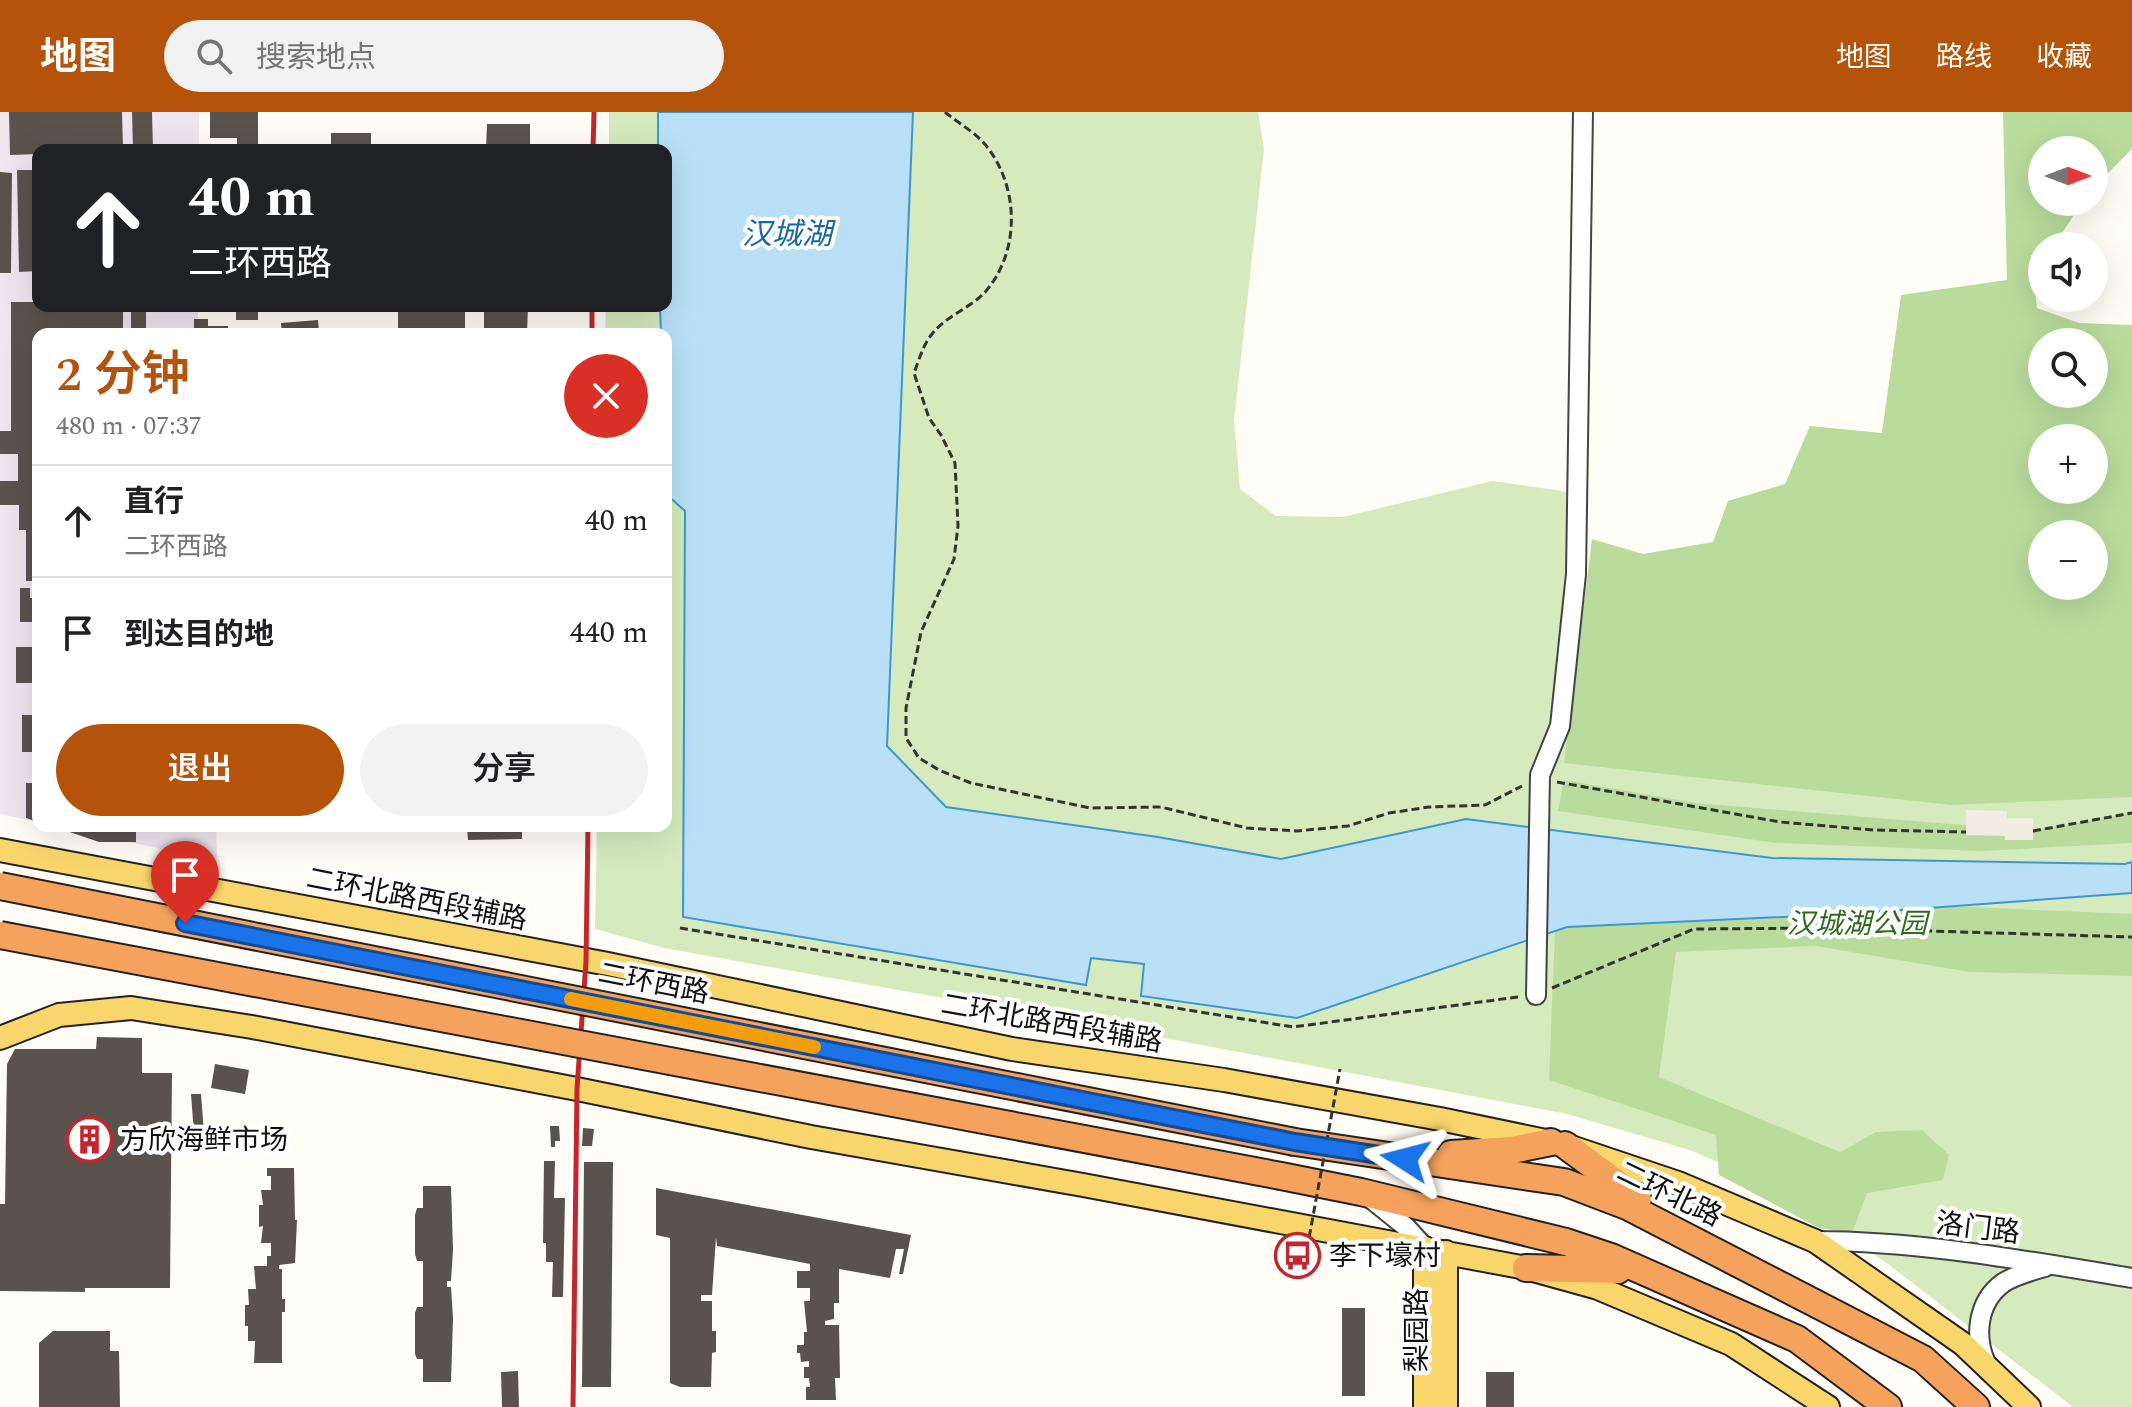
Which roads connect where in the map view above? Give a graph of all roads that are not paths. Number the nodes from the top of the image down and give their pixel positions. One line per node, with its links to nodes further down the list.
1 (1583, 112): 5 (street)
2 (0, 850): 8 (main road, 二环北路西段辅路)
3 (0, 886): 7 (highway, 二环西路, bridge)
4 (0, 935): 10 (highway, bridge)
5 (1536, 995)
6 (0, 1038): 13 (main road)
7 (1295, 1142): 9 (highway, 二环北路)
8 (1558, 1143): 9 (highway); 11 (highway); 12 (main road, 二环北路西段辅路)
9 (1405, 1159): 11 (highway, 二环北路)
10 (1361, 1192): 13 (street); 16 (highway)
11 (1689, 1237): 23 (highway, 二环北路)
12 (1815, 1241): 14 (street, 洛门路); 18 (main road, 二环北路西段辅路)
13 (1436, 1250): 15 (main road); 19 (main road, 梨园路); 20 (main road, 梨园路)
14 (2051, 1265): 17 (street, 洛门路); 18 (street)
15 (1526, 1268): 16 (highway); 21 (main road)
16 (1653, 1277): 22 (highway)
17 (2132, 1278)
18 (1989, 1369): 24 (main road, 二环北路西段辅路)
19 (1425, 1407)
20 (1446, 1407)
21 (1828, 1407)
22 (1888, 1407)
23 (1976, 1407)
24 (2029, 1407)

